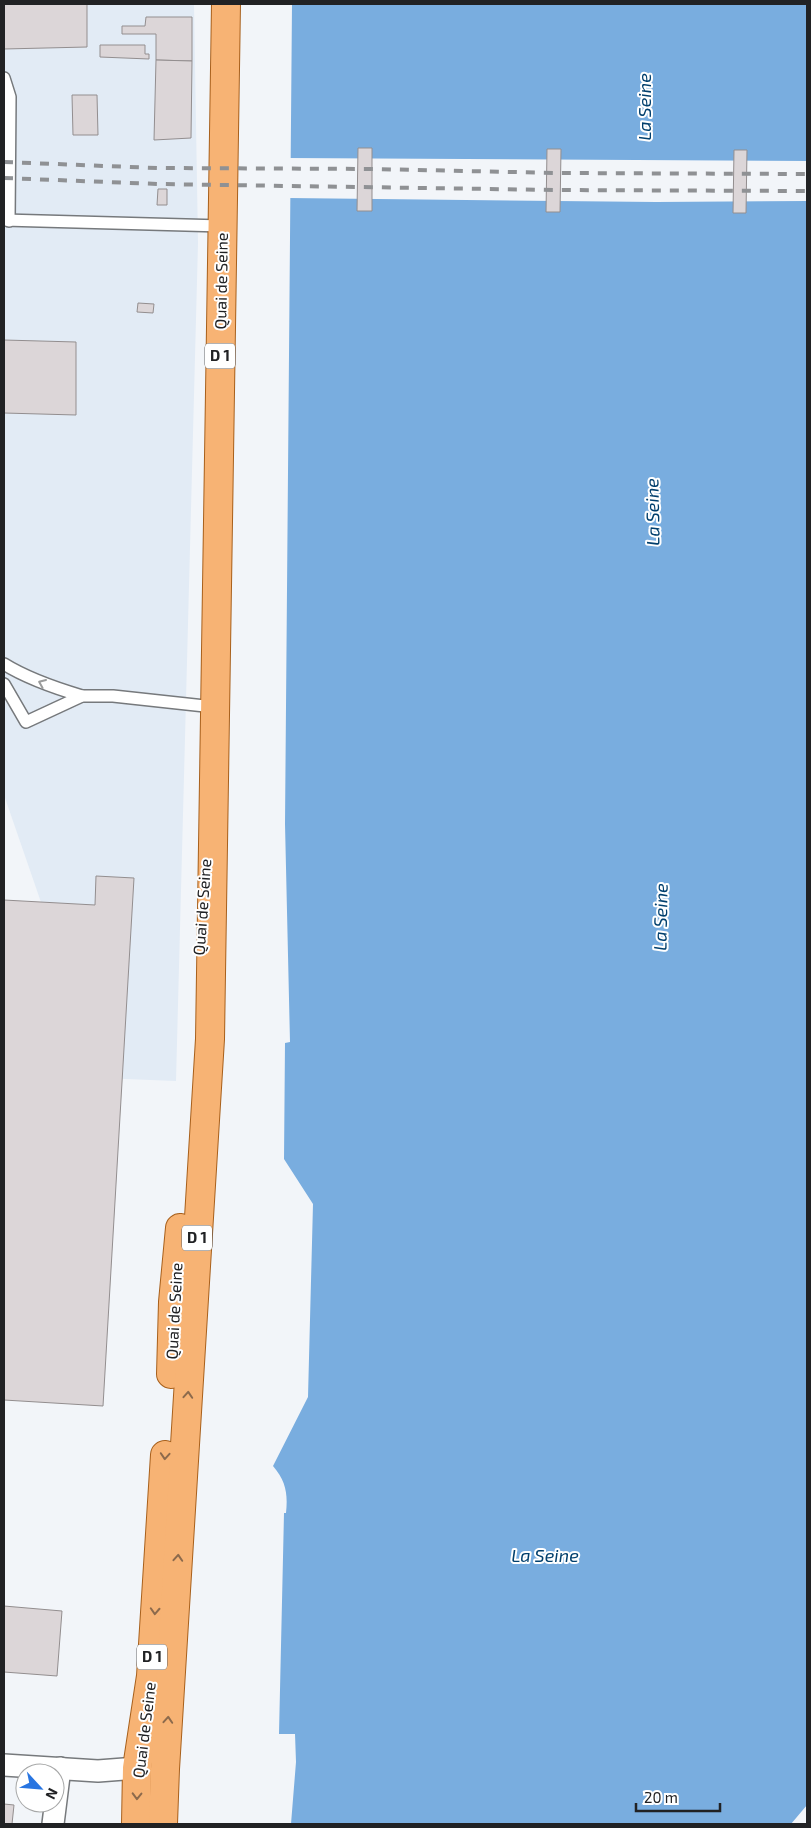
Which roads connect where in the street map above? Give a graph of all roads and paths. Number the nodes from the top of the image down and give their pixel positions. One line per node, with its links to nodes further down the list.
1 (226, 4): 4 (main road, Quai de Seine / D 1)
2 (4, 78): 3 (lane)
3 (6, 220): 4 (lane)
4 (222, 226): 8 (main road, Quai de Seine / D 1)
5 (4, 664): 7 (lane, one-way to 5)
6 (4, 684): 7 (lane)
7 (82, 696): 8 (lane)
8 (214, 707): 10 (main road, Quai de Seine / D 1, one-way to 10); 11 (main road, Quai de Seine / D 1, one-way to 8)
9 (65, 1768): 10 (street)
10 (137, 1768): 11 (main road); 12 (main road, Quai de Seine / D 1, one-way to 12)
11 (165, 1768): 13 (main road, Quai de Seine / D 1)
12 (136, 1824)
13 (163, 1824)

